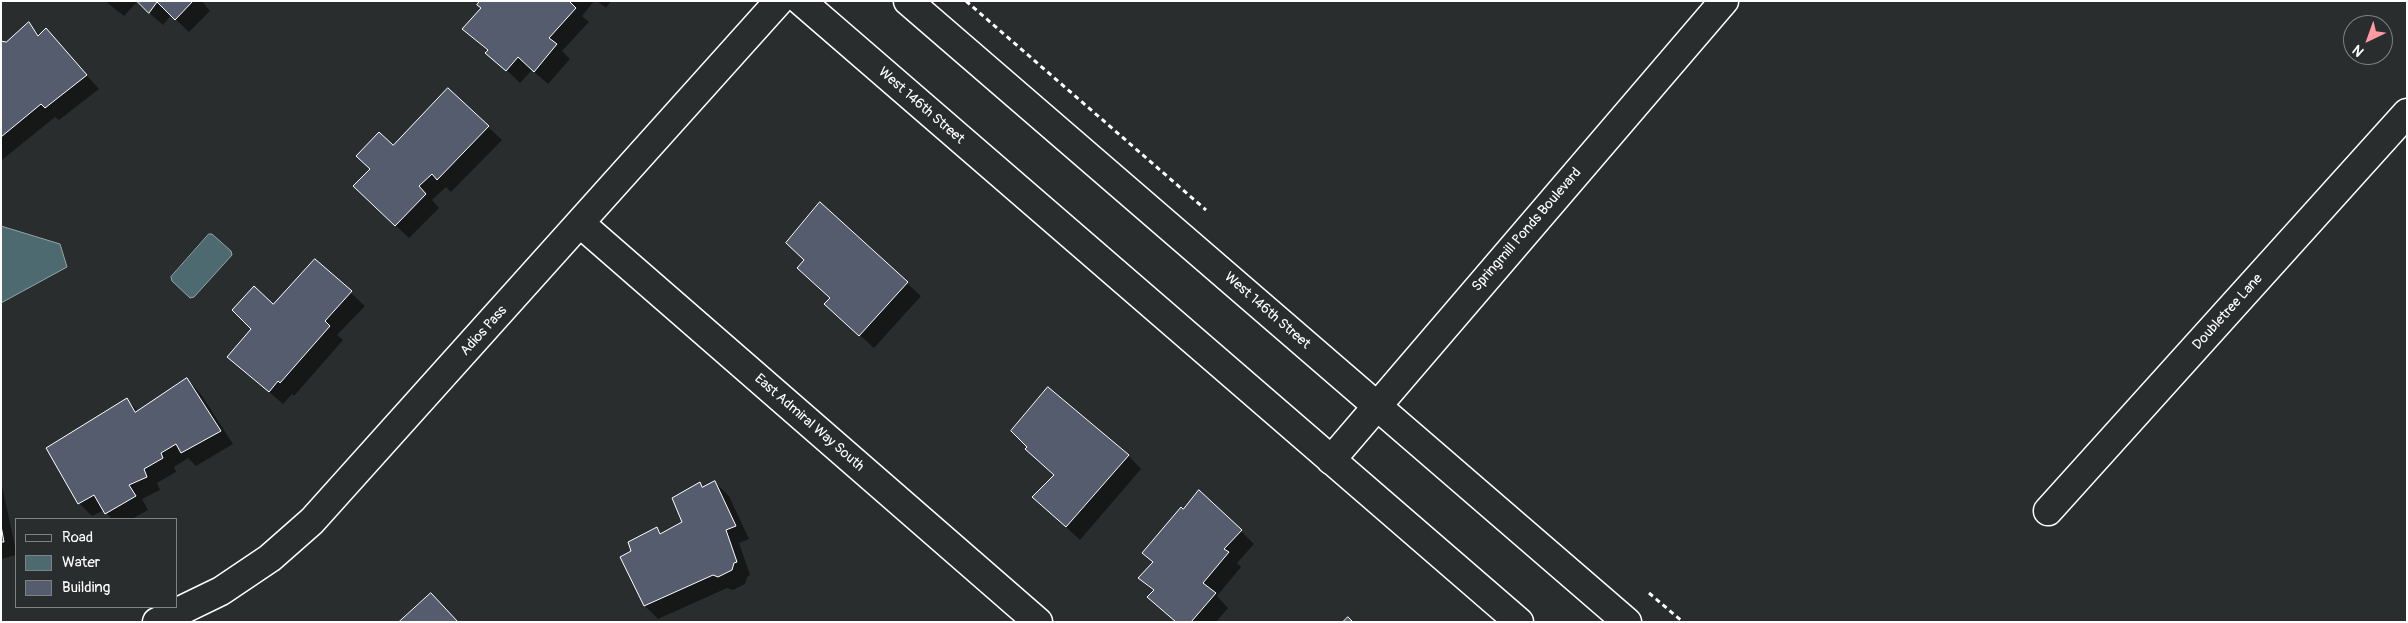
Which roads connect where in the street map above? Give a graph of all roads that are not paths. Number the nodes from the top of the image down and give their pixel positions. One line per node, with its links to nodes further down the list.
1 (779, 1): 6 (street, Adios Pass)
2 (800, 1): 8 (street, West 146th Street)
3 (908, 1): 7 (street, West 146th Street)
4 (1724, 1): 7 (street, Springmill Ponds Boulevard)
5 (2407, 113): 9 (street, Doubletree Lane)
6 (580, 224): 10 (street, Adios Pass); 11 (street, East Admiral Way South)
7 (1377, 406): 8 (street, Springmill Ponds Boulevard); 13 (street, West 146th Street)
8 (1331, 460): 12 (street, West 146th Street)
9 (2048, 511)
10 (158, 622)
11 (1038, 622)
12 (1519, 622)
13 (1627, 622)

